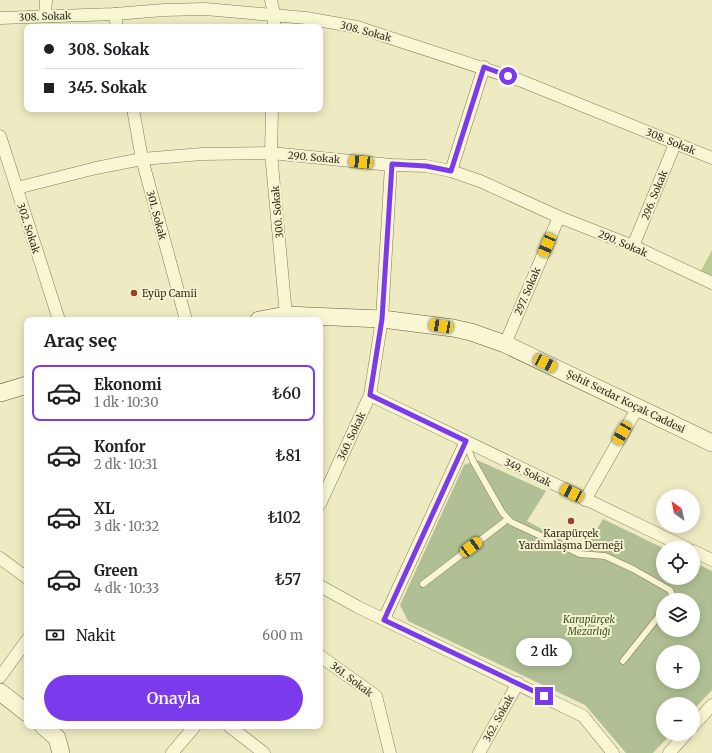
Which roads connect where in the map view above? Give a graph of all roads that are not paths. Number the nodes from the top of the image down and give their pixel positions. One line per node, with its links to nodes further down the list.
1 (46, 0): 5 (street)
2 (271, 0): 4 (street)
3 (115, 14): 4 (street, 308. Sokak); 5 (street, 308. Sokak); 7 (street)
4 (274, 14): 8 (street); 9 (street, 308. Sokak)
5 (45, 16): 6 (street, 308. Sokak)
6 (0, 18)
7 (117, 24)
8 (274, 24)
9 (484, 67): 13 (street, 308. Sokak); 18 (street)
10 (134, 112): 16 (street, 301. Sokak)
11 (272, 112): 14 (street, 300. Sokak)
12 (0, 136): 19 (street, 302. Sokak)
13 (675, 144): 15 (street, 308. Sokak); 21 (street, 296. Sokak)
14 (271, 153): 16 (street, 290. Sokak); 17 (street, 290. Sokak); 23 (street, 300. Sokak)
15 (712, 158)
16 (142, 159): 19 (street, 290. Sokak); 25 (street, 301. Sokak)
17 (392, 164): 18 (street, 290. Sokak); 27 (street, 360. Sokak)
18 (451, 171): 20 (street, 290. Sokak)
19 (17, 188): 24 (street, 302. Sokak)
20 (559, 217): 21 (street, 290. Sokak); 28 (street, 297. Sokak)
21 (633, 246): 22 (street, 290. Sokak)
22 (712, 283)
23 (286, 315): 26 (street, Şehit Serdar Koçak Caddesi); 27 (street, Şehit Serdar Koçak Caddesi)
24 (58, 317)
25 (185, 317)
26 (275, 317)
27 (382, 319): 28 (street, Şehit Serdar Koçak Caddesi); 31 (street, 360. Sokak)
28 (505, 344): 32 (street, Şehit Serdar Koçak Caddesi)
29 (24, 386): 30 (street)
30 (0, 393)
31 (370, 395): 33 (street, 349. Sokak); 35 (street, 360. Sokak)
32 (638, 407): 34 (street, Şehit Serdar Koçak Caddesi); 36 (street)
33 (466, 441): 36 (street, 349. Sokak); 37 (lane); 46 (street)
34 (712, 443)
35 (323, 497)
36 (585, 500): 38 (street, 349. Sokak)
37 (508, 519): 43 (lane); 45 (lane)
38 (672, 541)
39 (700, 554): 41 (street)
40 (0, 558): 42 (street)
41 (712, 560)
42 (24, 576)
43 (423, 584)
44 (323, 588): 46 (street)
45 (672, 593)
46 (384, 620): 52 (street)
47 (656, 621): 50 (lane)
48 (24, 644): 51 (street)
49 (323, 658): 64 (street, 361. Sokak)
50 (623, 661)
51 (0, 677)
52 (518, 683): 65 (street, 362. Sokak); 66 (street)
53 (0, 692): 55 (street)
54 (712, 705): 56 (street)
55 (24, 711)
56 (700, 718)
57 (47, 729): 61 (street)
58 (192, 729): 62 (street)
59 (232, 729): 63 (street)
60 (680, 741): 67 (street)
61 (61, 753)
62 (172, 753)
63 (264, 753)
64 (390, 753)
65 (479, 753)
66 (613, 753)
67 (669, 753)

